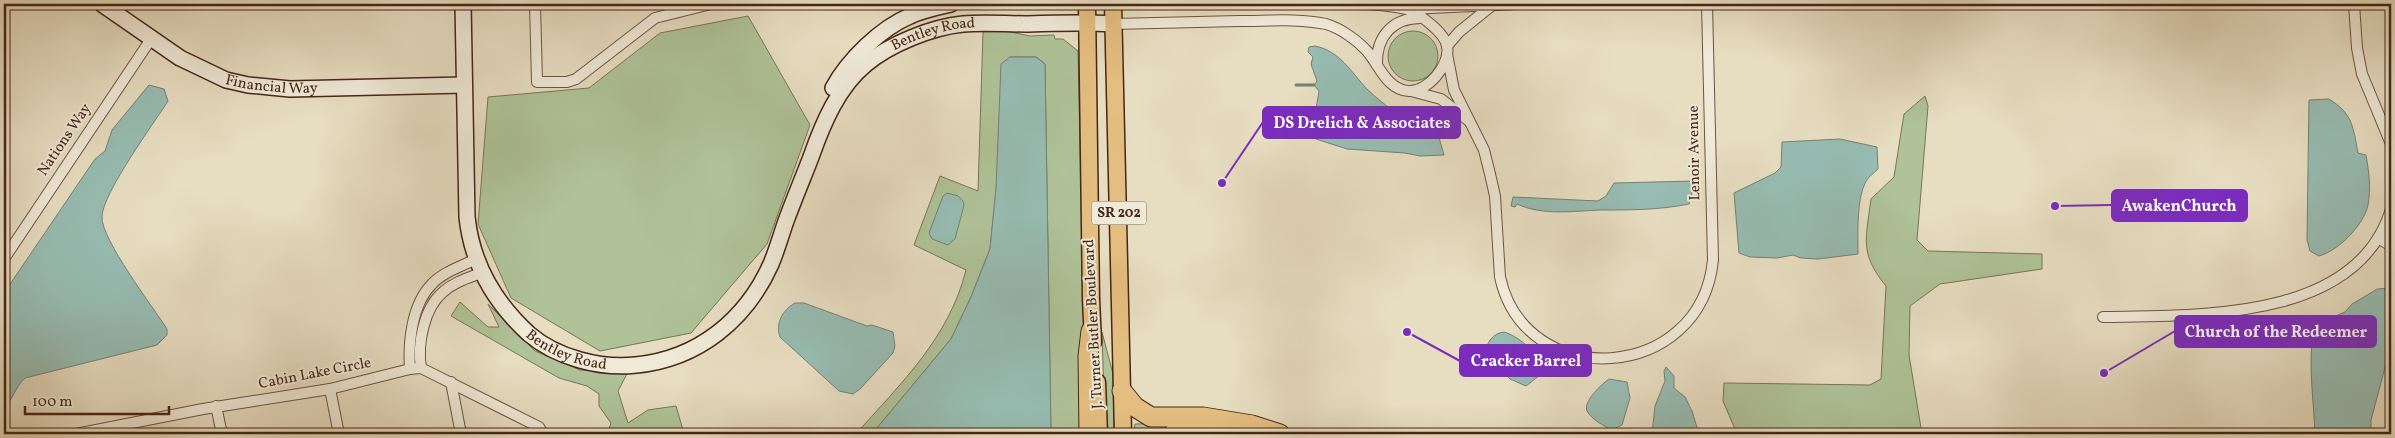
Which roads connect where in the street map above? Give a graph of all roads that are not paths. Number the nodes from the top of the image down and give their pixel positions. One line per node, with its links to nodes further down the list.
1 (102, 4): 17 (street, Financial Way)
2 (462, 4): 20 (street, Bentley Road)
3 (535, 4): 4 (street)
4 (710, 4)
5 (951, 4): 23 (street, Bentley Road)
6 (1087, 4): 15 (main road, J. Turner Butler Boulevard / SR 202)
7 (1113, 4): 16 (main road, J. Turner Butler Boulevard / SR 202)
8 (1353, 4): 13 (street)
9 (1518, 4): 12 (street)
10 (1707, 4): 22 (street, Lenoir Avenue)
11 (2354, 4): 24 (street)
12 (1491, 6): 13 (street); 18 (street)
13 (1408, 7): 14 (street)
14 (1421, 18): 18 (street); 19 (street)
15 (1087, 23): 16 (street, Bentley Road); 23 (street, Bentley Road); 31 (main road, J. Turner Butler Boulevard / SR 202)
16 (1113, 24): 19 (street); 36 (main road, J. Turner Butler Boulevard / SR 202)
17 (151, 39): 20 (street, Financial Way); 28 (street, Nations Way)
18 (1447, 50): 21 (street); 22 (street, Lenoir Avenue)
19 (1377, 66): 21 (street)
20 (464, 85): 29 (street, Bentley Road)
21 (1412, 91): 22 (street)
22 (1469, 122)
23 (820, 131): 29 (street, Bentley Road)
24 (2391, 144)
25 (2391, 209): 26 (street)
26 (2378, 238): 27 (street); 30 (street)
27 (2391, 246)
28 (4, 259)
29 (479, 266): 32 (street); 33 (street)
30 (2104, 317)
31 (1092, 331): 44 (highway); 45 (main road, J. Turner Butler Boulevard / SR 202)
32 (421, 368): 33 (street, Cabin Lake Circle); 34 (street)
33 (410, 369): 35 (street, Cabin Lake Circle)
34 (451, 382): 42 (street); 43 (street)
35 (330, 389): 37 (street, Cabin Lake Circle); 41 (street)
36 (1122, 391): 38 (highway); 46 (main road, J. Turner Butler Boulevard / SR 202)
37 (216, 406): 39 (street, Cabin Lake Circle); 40 (street)
38 (1226, 422): 47 (highway); 48 (highway)
39 (76, 434)
40 (222, 434)
41 (339, 434)
42 (461, 434)
43 (543, 434)
44 (1089, 434)
45 (1100, 434)
46 (1123, 434)
47 (1173, 434)
48 (1280, 434)

